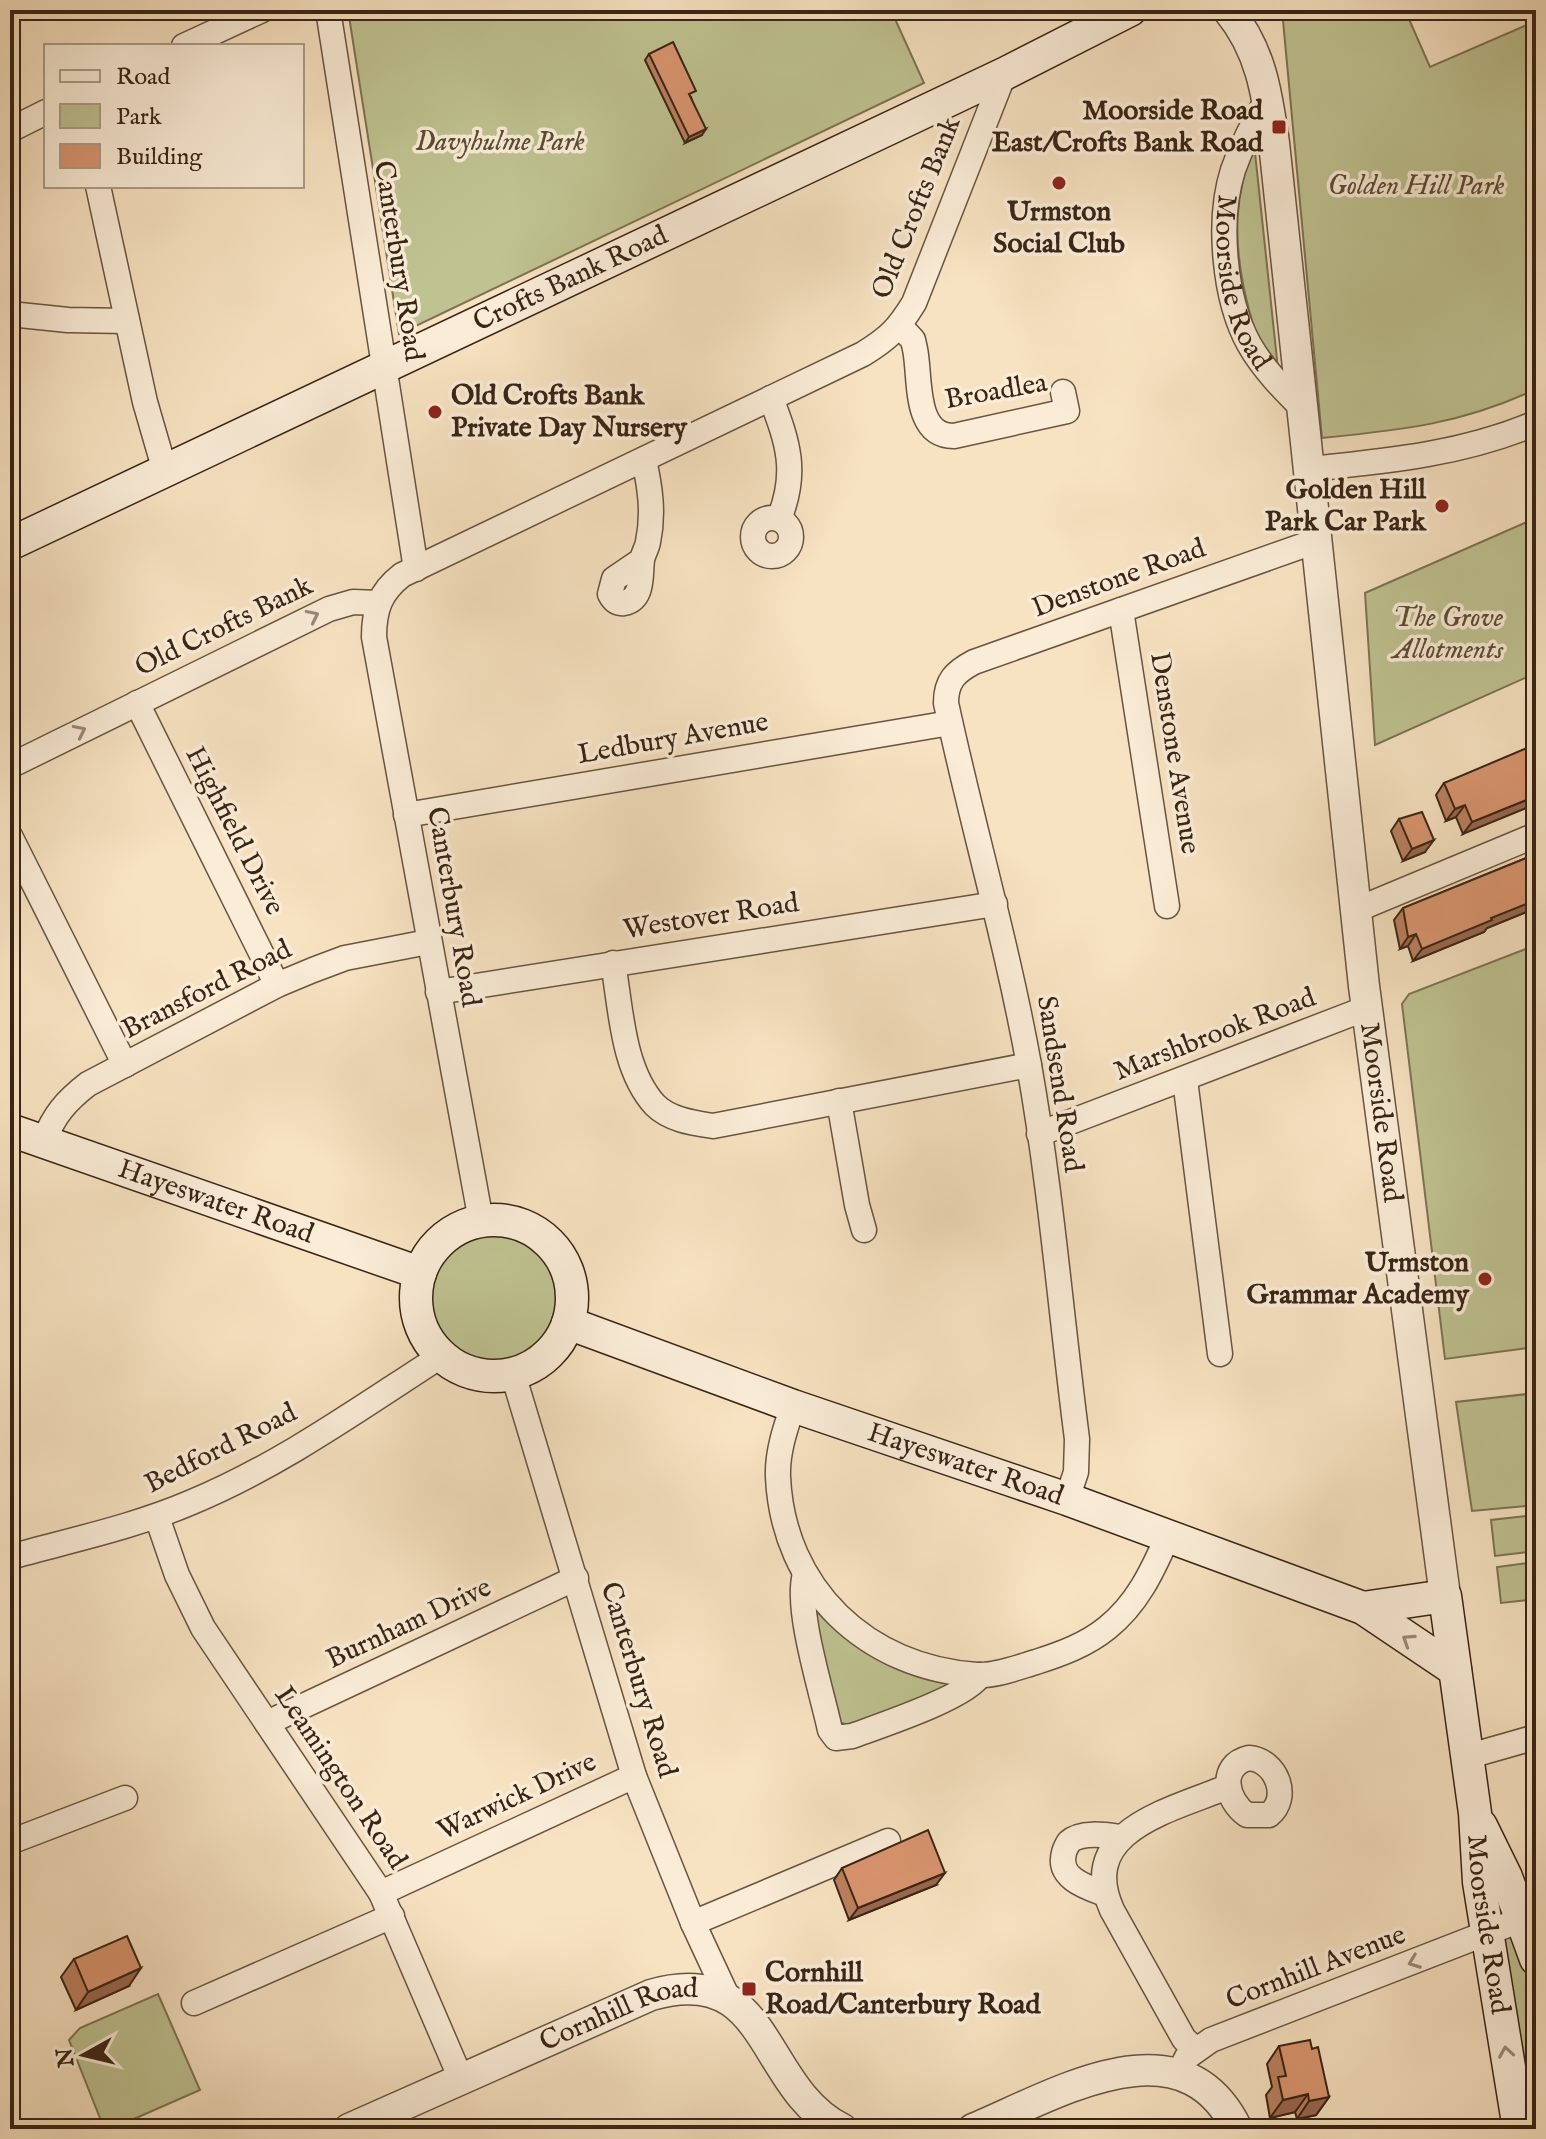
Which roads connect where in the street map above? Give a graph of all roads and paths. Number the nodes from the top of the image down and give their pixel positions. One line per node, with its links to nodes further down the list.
1 (262, 10): 6 (street)
2 (328, 10): 16 (street, Canterbury Road)
3 (1130, 10): 8 (main road, Crofts Bank Road)
4 (1228, 10): 7 (street, Moorside Road)
5 (1258, 10): 7 (street, Moorside Road)
6 (188, 44)
7 (1257, 57): 9 (street, Moorside Road)
8 (1004, 74): 15 (street, Old Crofts Bank); 16 (main road, Crofts Bank Road)
9 (1268, 98): 19 (street, Moorside Road); 19 (street, Moorside Road)
10 (44, 113): 11 (street)
11 (10, 130)
12 (98, 188): 14 (street)
13 (10, 314): 14 (street)
14 (127, 321): 23 (street)
15 (900, 326): 17 (street, Broadlea); 18 (street, Old Crofts Bank)
16 (384, 367): 23 (main road, Crofts Bank Road); 28 (street, Canterbury Road)
17 (1063, 392)
18 (771, 398): 21 (street, Old Crofts Bank); 24 (street)
19 (1304, 410): 22 (street, Moorside Road)
20 (1536, 423): 22 (street)
21 (644, 460): 27 (street); 28 (street, Old Crofts Bank)
22 (1310, 469): 25 (street, Moorside Road)
23 (165, 471): 26 (main road, Crofts Bank Road)
24 (779, 519)
25 (1316, 541): 30 (street, Denstone Road); 40 (street, Moorside Road)
26 (10, 544)
27 (642, 560)
28 (416, 569): 29 (street, Old Crofts Bank)
29 (378, 603): 32 (street, Old Crofts Bank, one-way to 29); 35 (street, Canterbury Road)
30 (1121, 610): 31 (street, Denstone Road); 39 (street, Denstone Avenue)
31 (948, 683): 33 (street, Sandsend Road)
32 (137, 703): 34 (street, Old Crofts Bank, one-way to 32); 43 (street, Highfield Drive)
33 (950, 723): 35 (street, Ledbury Avenue); 38 (street, Sandsend Road)
34 (10, 766)
35 (406, 815): 41 (street, Canterbury Road)
36 (1536, 835): 40 (street)
37 (10, 836): 46 (street)
38 (995, 904): 42 (street, Westover Road); 47 (street, Sandsend Road)
39 (1167, 906)
40 (1356, 910): 45 (street, Moorside Road)
41 (428, 942): 43 (street, Bransford Road); 44 (street, Canterbury Road)
42 (613, 963): 44 (street, Westover Road); 49 (street)
43 (277, 985): 46 (street, Bransford Road)
44 (438, 992): 53 (street, Canterbury Road)
45 (1367, 1008): 48 (street, Marshbrook Road); 67 (street, Moorside Road)
46 (125, 1065): 52 (street, Bransford Road)
47 (1029, 1065): 49 (street); 51 (street, Sandsend Road)
48 (1185, 1080): 51 (street, Marshbrook Road); 57 (street)
49 (839, 1101): 54 (street)
50 (10, 1130): 52 (main road, Hayeswater Road)
51 (1039, 1134): 61 (street, Sandsend Road)
52 (44, 1141): 55 (main road, Hayeswater Road)
53 (481, 1221): 55 (main road); 56 (main road)
54 (864, 1230)
55 (420, 1273): 58 (main road)
56 (568, 1323): 59 (main road); 60 (main road, Hayeswater Road)
57 (1220, 1354)
58 (441, 1356): 59 (main road); 62 (street, Bedford Road)
59 (513, 1374): 66 (street, Canterbury Road)
60 (793, 1406): 61 (main road, Hayeswater Road); 65 (street)
61 (1067, 1499): 63 (main road, Hayeswater Road)
62 (157, 1517): 64 (street, Bedford Road); 71 (street, Leamington Road)
63 (1167, 1538): 68 (main road, Hayeswater Road); 70 (street)
64 (10, 1557)
65 (805, 1574): 70 (street); 70 (street)
66 (576, 1578): 71 (street, Burnham Drive); 74 (street, Canterbury Road)
67 (1445, 1596): 68 (main road, Hayeswater Road); 69 (main road, Moorside Road)
68 (1363, 1608): 69 (main road, Hayeswater Road, one-way to 68)
69 (1455, 1670): 73 (main road, Moorside Road)
70 (980, 1675)
71 (267, 1723): 81 (street, Leamington Road)
72 (1536, 1737): 73 (street)
73 (1466, 1757): 77 (main road, Moorside Road)
74 (634, 1776): 81 (street, Warwick Drive); 85 (street, Canterbury Road)
75 (1227, 1787): 78 (street)
76 (125, 1798): 80 (street)
77 (1475, 1813): 84 (main road, Moorside Road); 86 (main road, Moorside Road)
78 (1120, 1837): 82 (street); 82 (street)
79 (888, 1841): 85 (street)
80 (10, 1842)
81 (381, 1893): 83 (street, Leamington Road)
82 (1105, 1894): 90 (street)
83 (392, 1916): 89 (street); 91 (street, Leamington Road)
84 (1523, 1919): 86 (street, Cornhill Avenue); 87 (main road, Moorside Road)
85 (693, 1923): 88 (street, Canterbury Road)
86 (1487, 1934): 90 (street, Cornhill Avenue, one-way to 90); 97 (main road, Moorside Road, one-way to 86)
87 (1536, 1959)
88 (727, 1996): 91 (street, Cornhill Road); 92 (street, Cornhill Road)
89 (194, 2003)
90 (1195, 2054): 95 (street); 96 (street)
91 (461, 2079): 93 (street, Cornhill Road)
92 (811, 2121): 94 (street, Cornhill Road)
93 (349, 2129)
94 (842, 2129)
95 (973, 2129)
96 (1237, 2129)
97 (1519, 2129)

